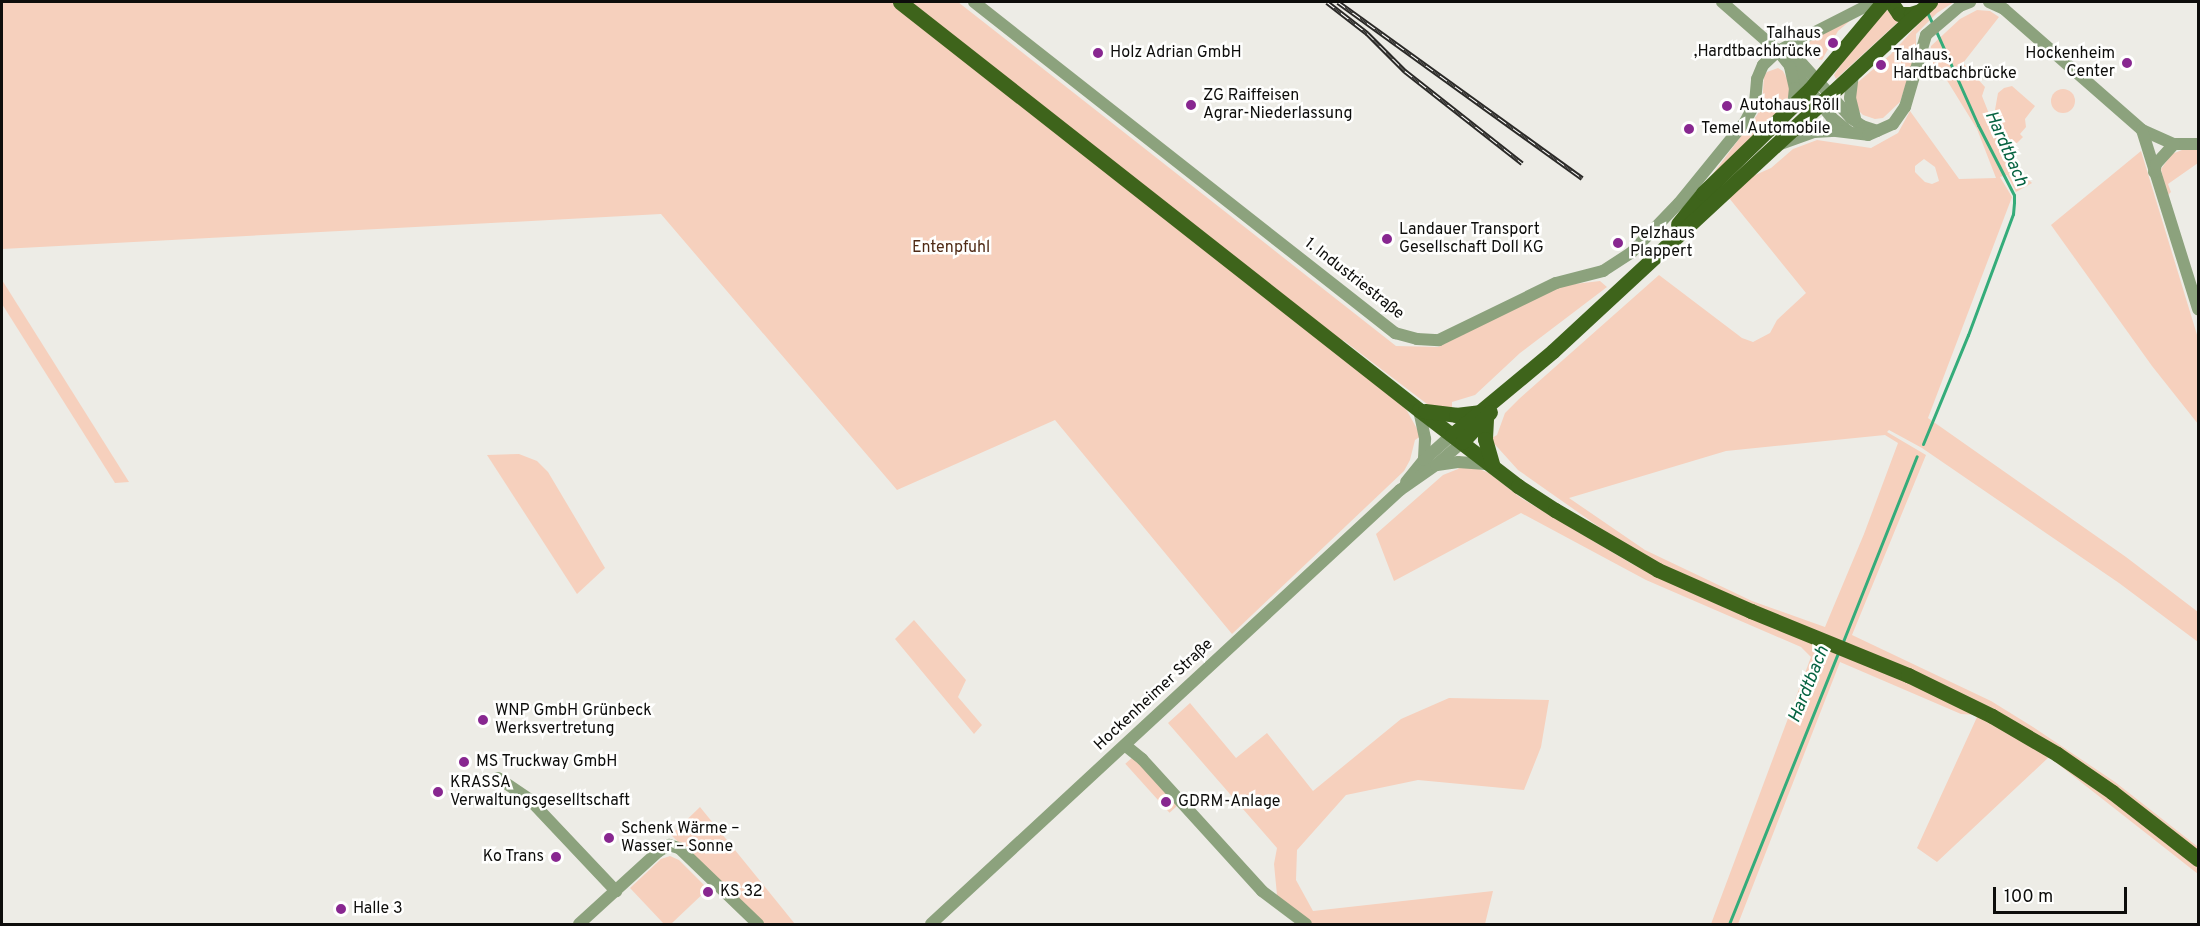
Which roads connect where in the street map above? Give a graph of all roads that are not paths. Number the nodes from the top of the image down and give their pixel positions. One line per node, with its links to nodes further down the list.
1 (900, 2): 24 (main road)
2 (974, 2): 10 (street, 1. Industriestraße)
3 (1722, 2): 10 (street)
4 (1874, 2): 10 (street)
5 (1883, 2): 13 (main road)
6 (1891, 2): 9 (main road)
7 (1970, 2): 16 (street)
8 (1989, 2): 17 (street)
9 (1925, 6): 12 (main road)
10 (1778, 51): 11 (street); 13 (street)
11 (1790, 66): 13 (street); 15 (street)
12 (1853, 74): 14 (main road); 16 (street)
13 (1814, 84): 14 (street); 15 (main road)
14 (1826, 99): 16 (street); 20 (main road)
15 (1793, 106): 22 (main road)
16 (1853, 127): 20 (street)
17 (2142, 130): 18 (street); 21 (street)
18 (2174, 144): 19 (street); 21 (street)
19 (2199, 144)
20 (1773, 146): 22 (main road)
21 (2154, 172): 23 (street)
22 (1649, 262): 25 (main road, Hockenheimer Straße)
23 (2199, 309)
24 (1419, 410): 25 (main road); 26 (main road); 27 (street)
25 (1482, 416): 26 (main road, Hockenheimer Straße); 28 (main road)
26 (1457, 439): 27 (street, Hockenheimer Straße); 28 (main road)
27 (1430, 463): 28 (street); 29 (street, Hockenheimer Straße)
28 (1492, 464): 31 (main road)
29 (1126, 746): 35 (street, Hockenheimer Straße); 36 (street)
30 (498, 778): 32 (street)
31 (2199, 859)
32 (616, 891): 33 (street); 34 (street)
33 (579, 924)
34 (758, 924)
35 (931, 924)
36 (1306, 924)

